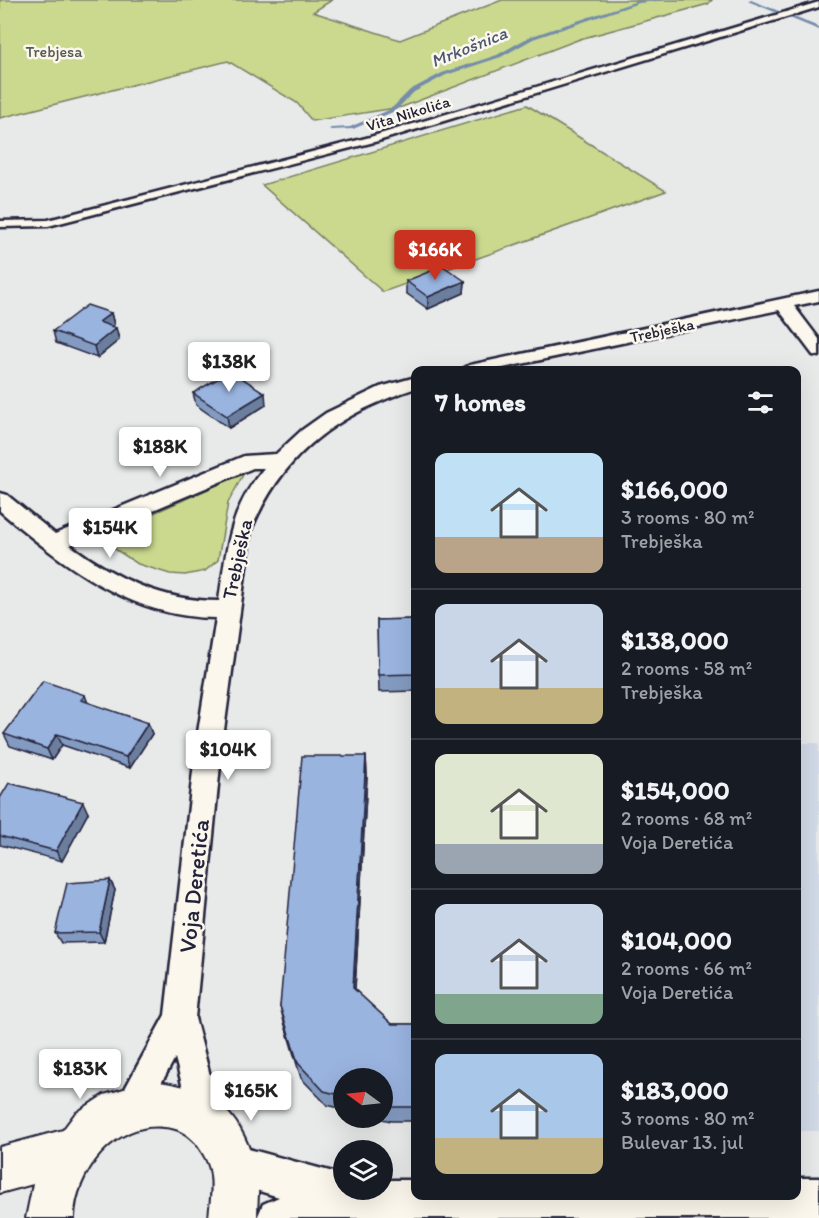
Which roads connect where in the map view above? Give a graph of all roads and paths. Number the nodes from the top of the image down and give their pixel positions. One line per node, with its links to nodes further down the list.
1 (819, 4): 2 (street, Vita Nikolića)
2 (0, 224)
3 (819, 296): 4 (street, Trebješka)
4 (783, 304): 5 (street); 6 (street, Trebješka)
5 (819, 351)
6 (489, 366)
7 (411, 384): 8 (street, Trebješka)
8 (279, 461): 10 (street); 11 (street, Trebješka)
9 (0, 500): 10 (street)
10 (52, 544): 11 (street)
11 (227, 609): 12 (street, Trebješka)
12 (213, 718): 13 (street, Voja Deretića)
13 (180, 1018): 14 (street); 15 (street)
14 (131, 1107): 15 (main road); 16 (main road)
15 (205, 1118): 17 (main road)
16 (74, 1150): 18 (main road); 25 (main road)
17 (234, 1165): 19 (street); 26 (main road)
18 (0, 1170)
19 (333, 1193)
20 (801, 1198): 21 (street)
21 (819, 1198)
22 (359, 1200): 27 (street)
23 (393, 1200): 24 (street)
24 (411, 1200)
25 (50, 1218)
26 (233, 1218)
27 (277, 1218)

